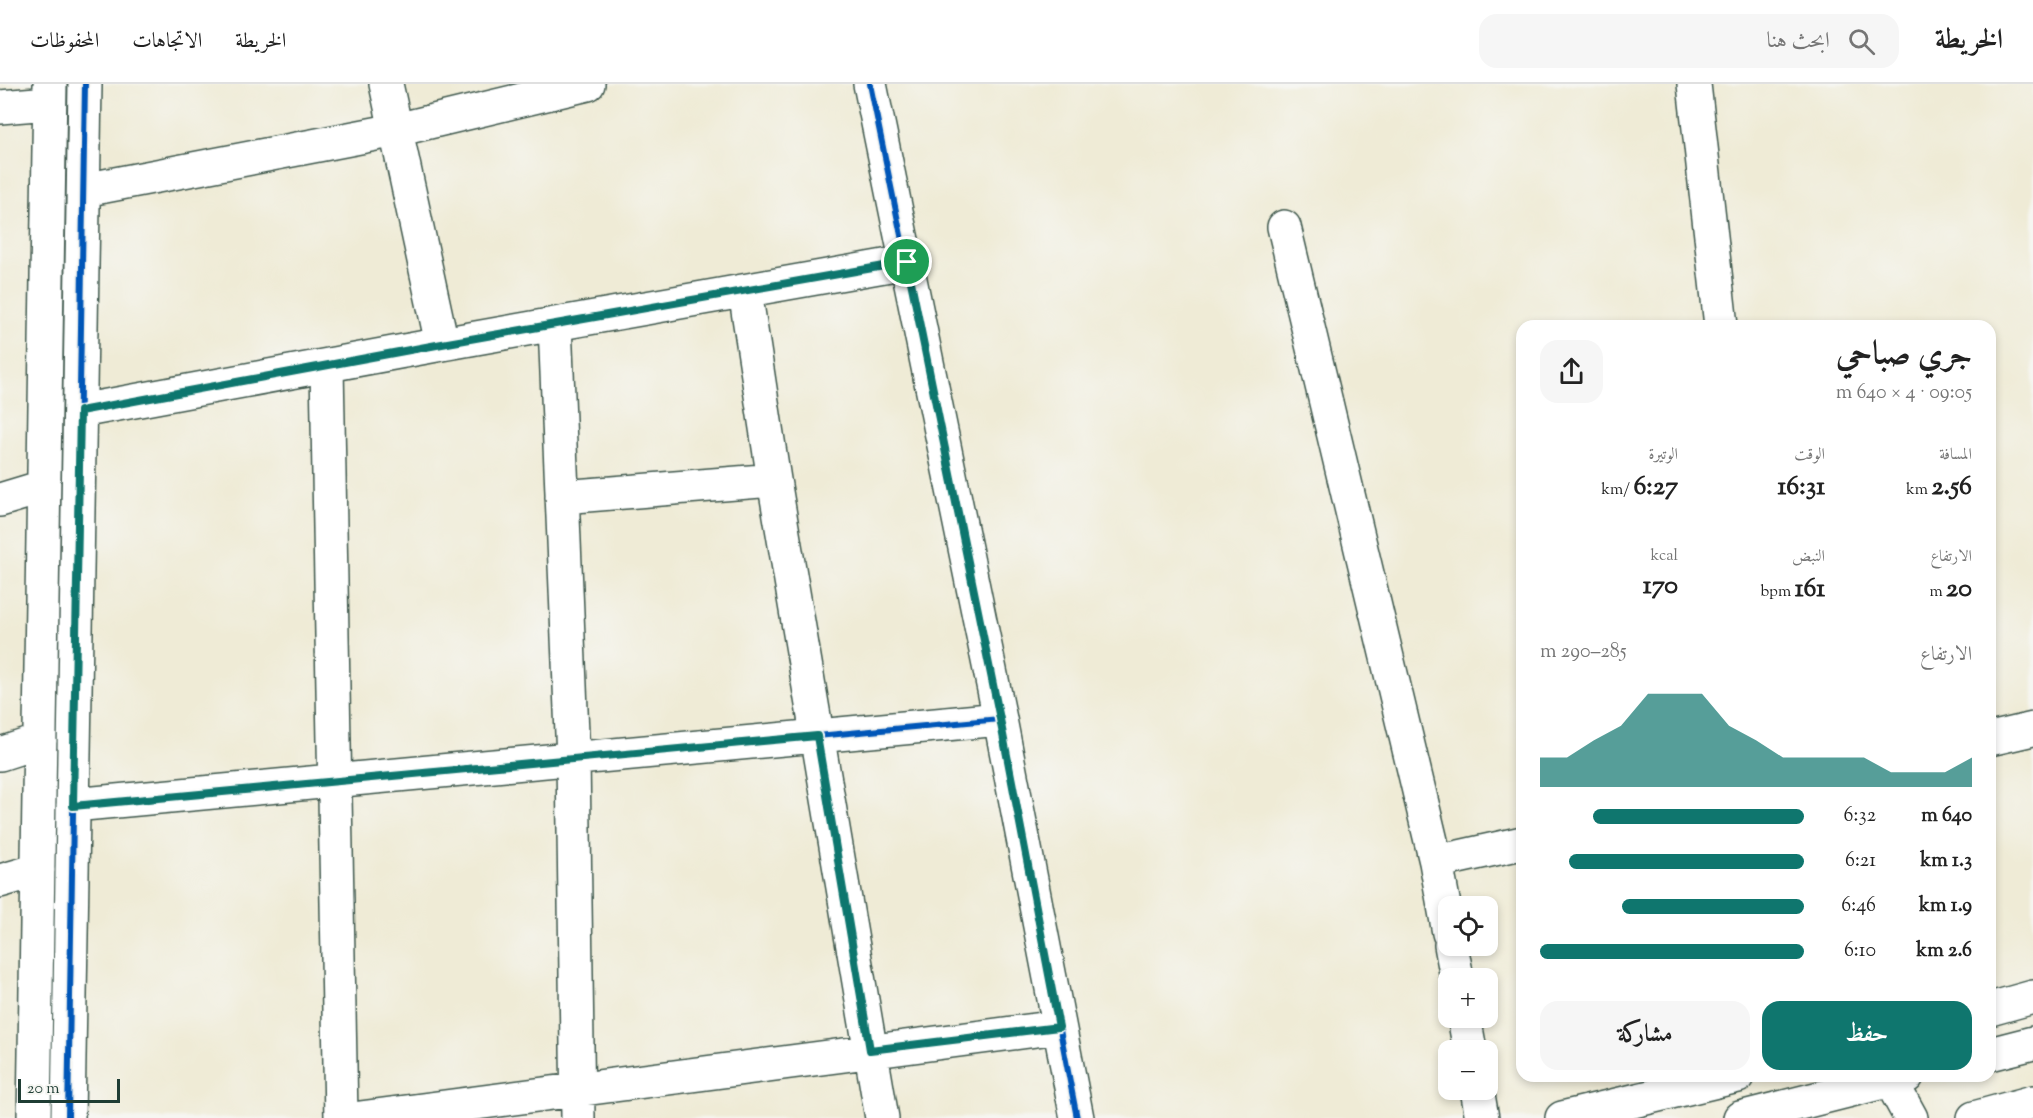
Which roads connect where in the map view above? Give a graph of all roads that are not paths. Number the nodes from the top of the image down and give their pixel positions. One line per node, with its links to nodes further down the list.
1 (85, 84): 9 (main road)
2 (386, 84): 8 (main road)
3 (588, 84): 8 (main road)
4 (870, 84): 11 (main road)
5 (1694, 84): 13 (main road)
6 (50, 93): 7 (main road); 19 (main road)
7 (0, 107)
8 (396, 130): 9 (main road); 15 (main road)
9 (84, 190): 17 (main road)
10 (1284, 226): 32 (main road)
11 (907, 262): 12 (main road); 22 (main road)
12 (745, 291): 14 (main road); 18 (main road)
13 (1720, 320)
14 (555, 324): 15 (main road); 20 (main road)
15 (442, 344): 16 (main road)
16 (327, 367): 17 (main road); 29 (main road)
17 (80, 411): 30 (main road)
18 (774, 480): 20 (main road); 24 (main road)
19 (43, 487): 21 (main road); 26 (main road)
20 (562, 497): 28 (main road)
21 (0, 500)
22 (1000, 719): 24 (main road); 38 (main road)
23 (2033, 729): 25 (main road)
24 (817, 736): 28 (main road); 40 (main road)
25 (1996, 738)
26 (40, 741): 27 (main road); 33 (main road)
27 (0, 754)
28 (573, 758): 29 (main road); 47 (main road)
29 (336, 782): 30 (main road); 50 (main road)
30 (73, 806): 49 (main road)
31 (1516, 844): 32 (main road)
32 (1436, 862): 35 (main road)
33 (39, 870): 34 (main road); 48 (main road)
34 (0, 881)
35 (1442, 896)
36 (2033, 997): 37 (main road)
37 (1996, 1007)
38 (1059, 1027): 40 (main road); 53 (main road)
39 (2033, 1042): 41 (main road)
40 (870, 1050): 47 (main road); 52 (main road)
41 (1996, 1052)
42 (1713, 1082): 55 (main road)
43 (1876, 1082): 56 (main road)
44 (1897, 1082): 57 (main road)
45 (1479, 1100): 54 (main road)
46 (2033, 1102): 58 (main road)
47 (578, 1104): 51 (main road)
48 (34, 1118)
49 (68, 1118)
50 (341, 1118)
51 (360, 1118)
52 (882, 1118)
53 (1077, 1118)
54 (1482, 1118)
55 (1562, 1118)
56 (1740, 1118)
57 (1911, 1118)
58 (1974, 1118)

